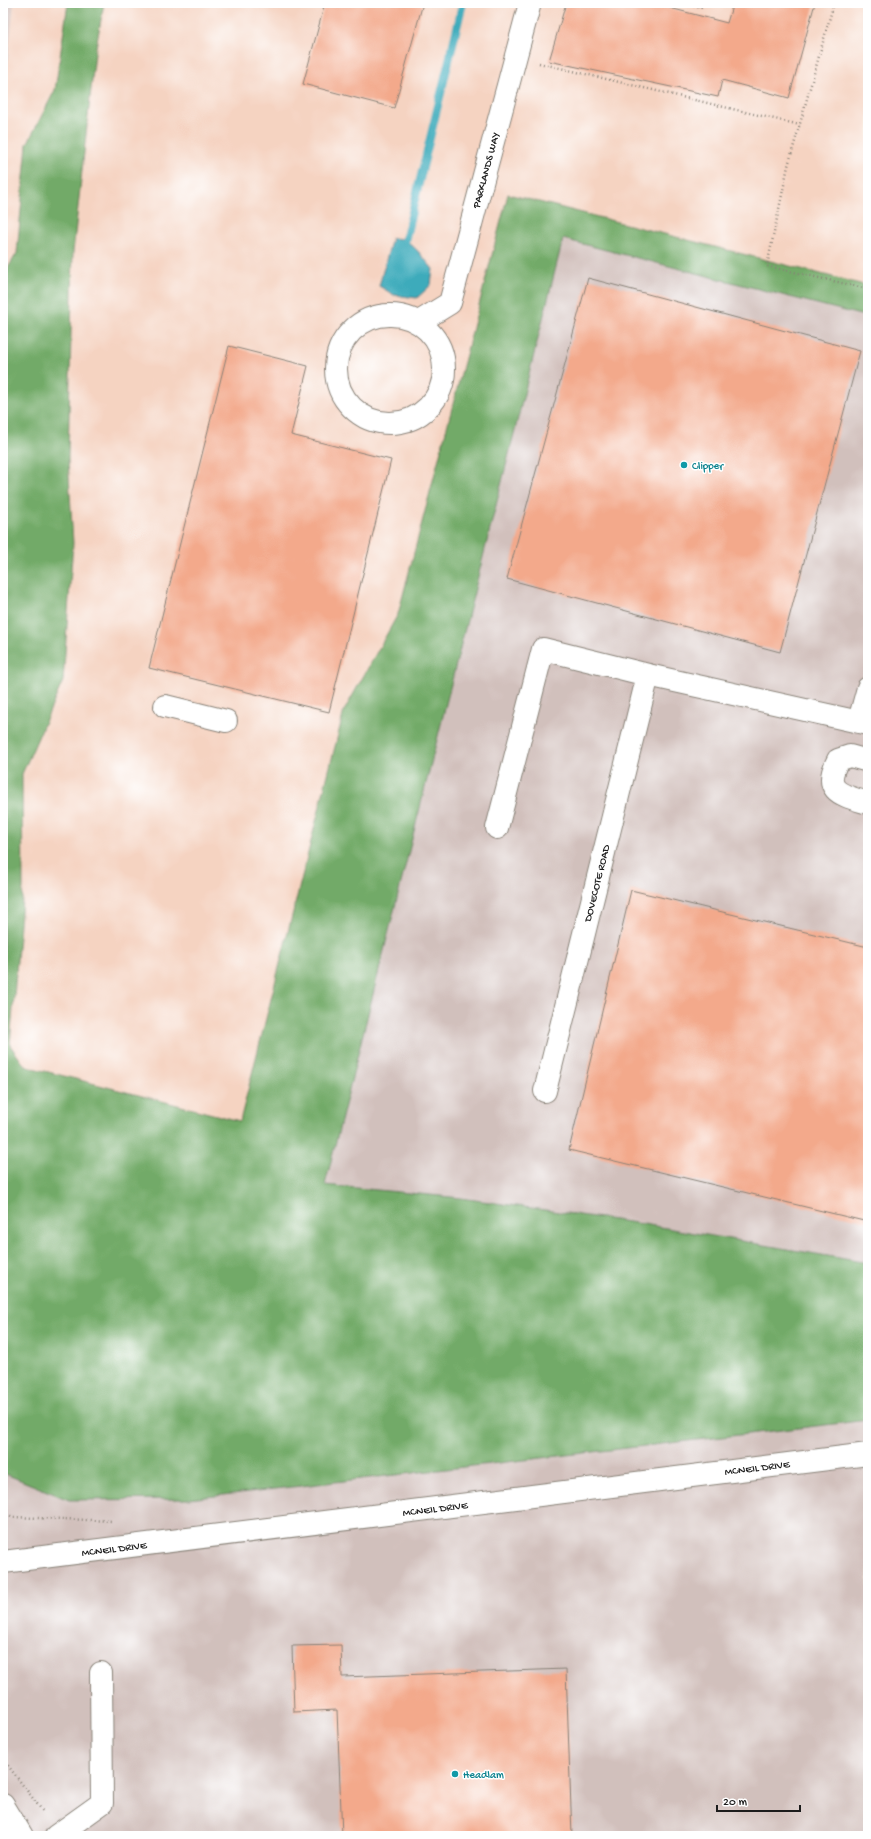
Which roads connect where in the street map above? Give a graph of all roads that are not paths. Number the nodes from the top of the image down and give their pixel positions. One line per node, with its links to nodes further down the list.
1 (530, 3): 2 (street, PARKLANDS WAY)
2 (419, 322): 2 (street)
3 (648, 675): 7 (street); 10 (street); 11 (street, DOVECOTE ROAD)
4 (868, 688): 7 (street)
5 (165, 706): 6 (street)
6 (226, 721)
7 (863, 722)
8 (868, 761): 9 (street)
9 (868, 803)
10 (498, 828)
11 (545, 1091)
12 (868, 1454): 13 (street, MCNEIL DRIVE)
13 (3, 1562)
14 (101, 1673): 16 (street)
15 (3, 1805): 17 (street)
16 (58, 1835)
17 (22, 1836)

